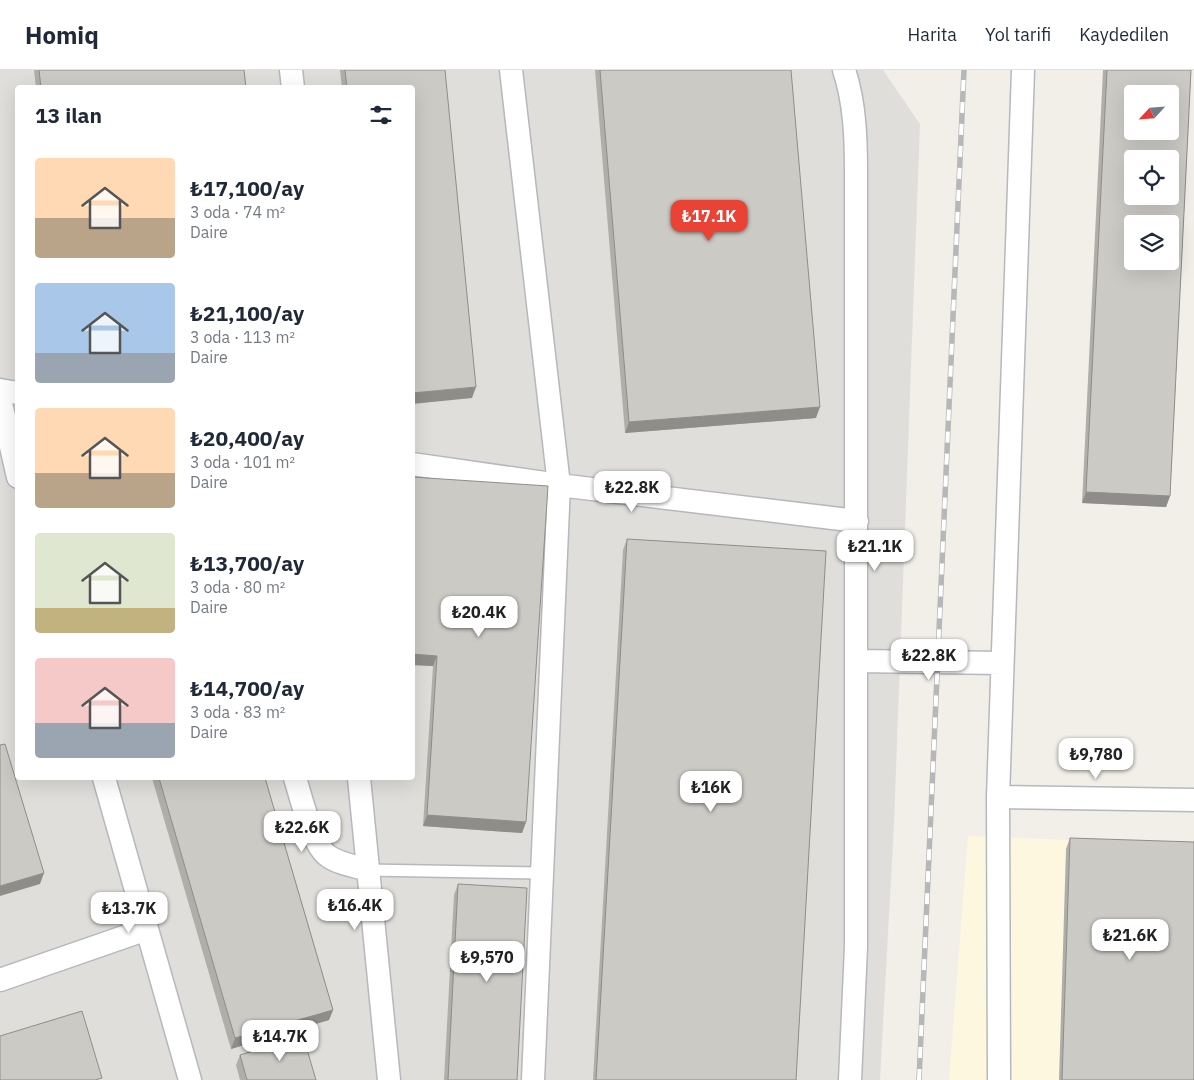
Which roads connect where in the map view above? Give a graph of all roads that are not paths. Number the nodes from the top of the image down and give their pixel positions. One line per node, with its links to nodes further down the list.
1 (291, 70): 5 (street)
2 (511, 70): 11 (street)
3 (844, 70): 12 (street)
4 (1023, 70): 14 (street)
5 (293, 85)
6 (0, 390): 7 (street)
7 (15, 392)
8 (0, 399): 9 (street)
9 (15, 464)
10 (415, 464): 11 (street)
11 (559, 485): 12 (street); 21 (street)
12 (857, 521): 13 (street)
13 (856, 661): 14 (street); 27 (street)
14 (1002, 663): 18 (street)
15 (105, 780): 22 (street)
16 (296, 780): 20 (street)
17 (359, 780): 20 (street)
18 (998, 796): 19 (street); 28 (street)
19 (1194, 800)
20 (368, 870): 21 (lane); 25 (street)
21 (542, 873): 26 (street)
22 (147, 929): 23 (street); 24 (street)
23 (0, 980)
24 (190, 1080)
25 (389, 1080)
26 (533, 1080)
27 (850, 1080)
28 (999, 1080)

